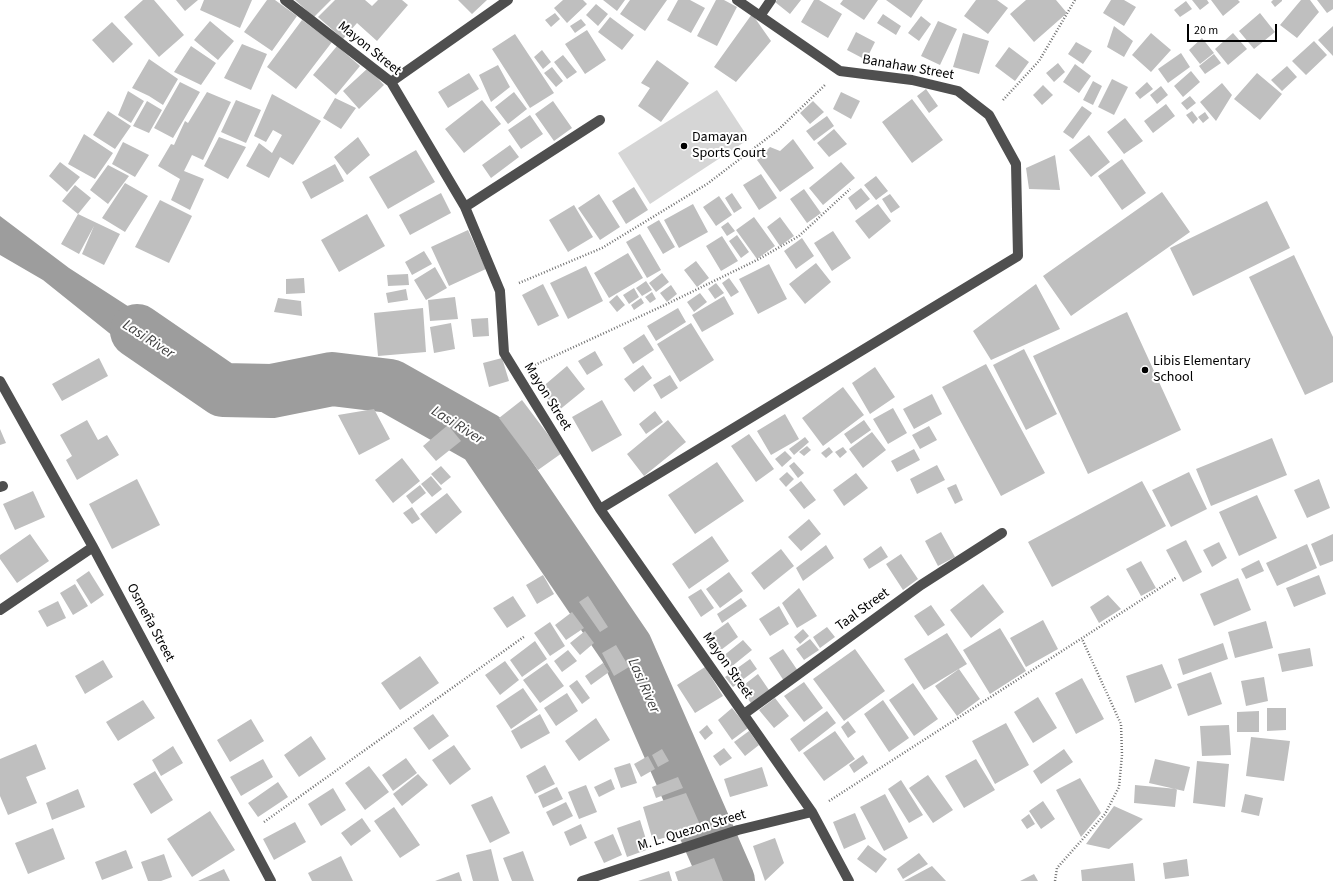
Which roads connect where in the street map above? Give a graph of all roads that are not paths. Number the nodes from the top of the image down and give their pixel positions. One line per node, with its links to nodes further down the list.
1 (285, 0): 6 (street, Mayon Street)
2 (508, 0): 6 (street)
3 (737, 0): 5 (street, Banahaw Street)
4 (772, 0): 5 (street)
5 (760, 16): 10 (street, Banahaw Street)
6 (391, 82): 8 (street, Mayon Street)
7 (600, 120): 8 (street)
8 (465, 207): 10 (street, Mayon Street)
9 (0, 381): 12 (street, Osmeña Street)
10 (600, 509): 14 (street, Mayon Street)
11 (1002, 533): 14 (street, Taal Street)
12 (93, 547): 13 (street); 16 (street, Osmeña Street)
13 (0, 610)
14 (744, 714): 15 (street, Mayon Street)
15 (812, 812): 17 (street, M. L. Quezon Street); 18 (street, Mayon Street)
16 (271, 881)
17 (582, 881)
18 (849, 881)

